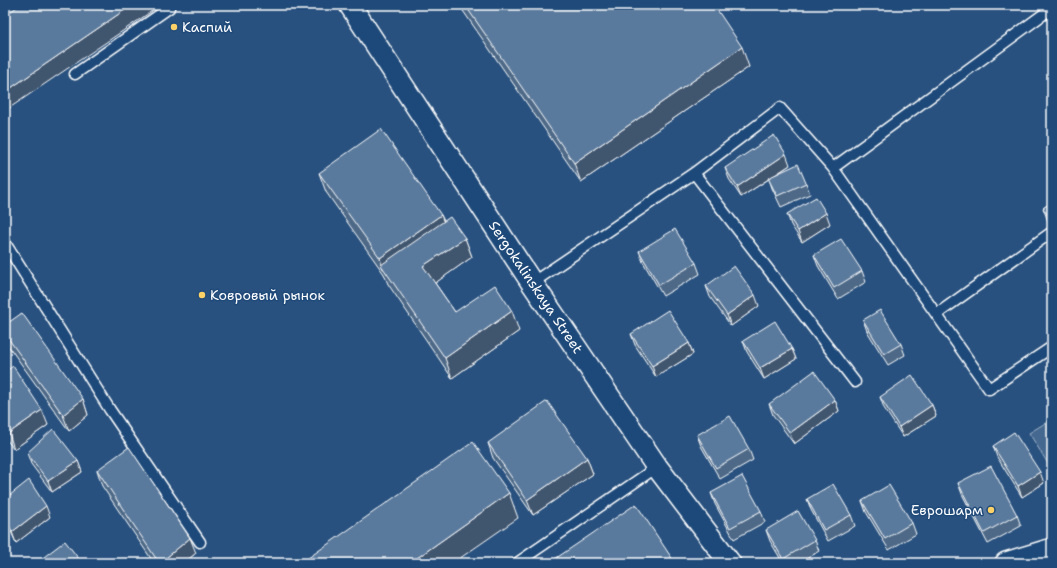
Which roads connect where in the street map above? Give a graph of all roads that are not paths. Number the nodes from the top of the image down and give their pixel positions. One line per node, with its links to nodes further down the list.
1 (167, 5): 4 (lane)
2 (350, 5): 9 (street, Sergokalinskaya Street)
3 (1052, 8): 5 (lane)
4 (75, 74)
5 (833, 168): 6 (lane); 10 (lane)
6 (694, 173): 9 (lane); 12 (lane)
7 (1052, 232): 10 (lane)
8 (5, 243): 14 (lane)
9 (532, 283): 13 (street, Sergokalinskaya Street)
10 (937, 314): 11 (lane)
11 (1052, 347)
12 (855, 382)
13 (658, 467): 16 (lane); 17 (street, Sergokalinskaya Street)
14 (200, 542)
15 (1052, 549): 18 (street)
16 (517, 563)
17 (730, 563)
18 (1006, 563)

